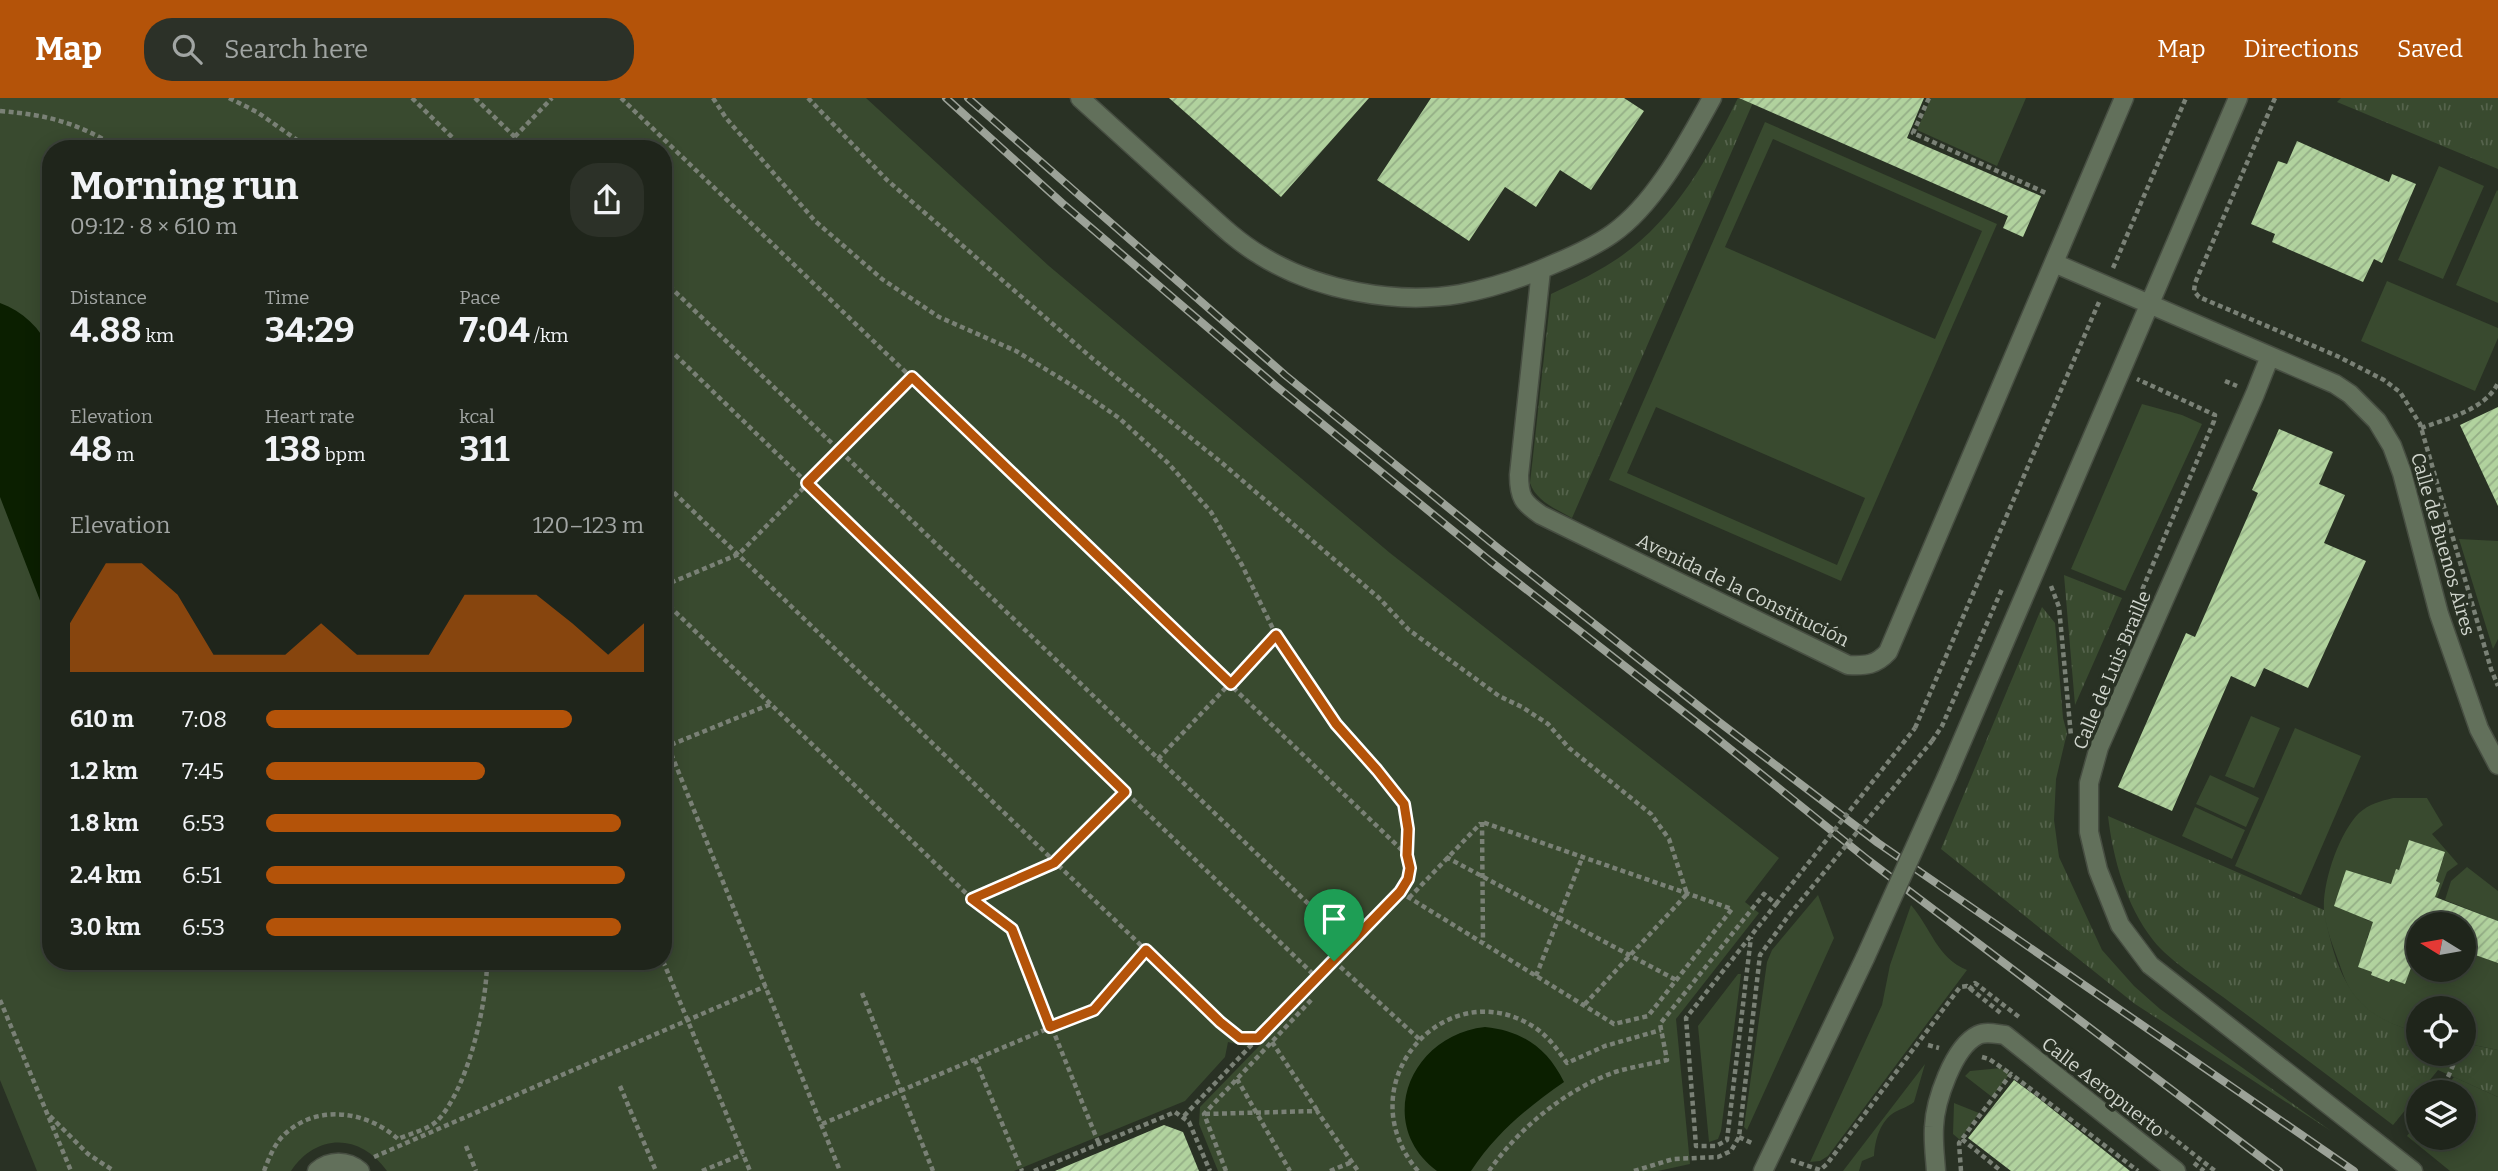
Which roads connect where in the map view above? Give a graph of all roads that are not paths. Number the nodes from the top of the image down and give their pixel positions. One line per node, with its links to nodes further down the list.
1 (1080, 98): 6 (street)
2 (1712, 98): 6 (street)
3 (2124, 98): 5 (street, Avenida de la Constitución)
4 (2238, 98): 7 (street)
5 (2054, 262): 6 (street, Avenida de la Constitución); 7 (street)
6 (1541, 270)
7 (2150, 303): 8 (street, Calle de Buenos Aires); 12 (street, bridge)
8 (2270, 356): 9 (street, Calle de Buenos Aires); 15 (street, Calle de Luis Braille)
9 (2498, 765)
10 (365, 1165): 11 (street)
11 (317, 1171)
12 (1763, 1171)
13 (1936, 1171): 14 (street, Calle Aeropuerto)
14 (2176, 1171)
15 (2413, 1171)

